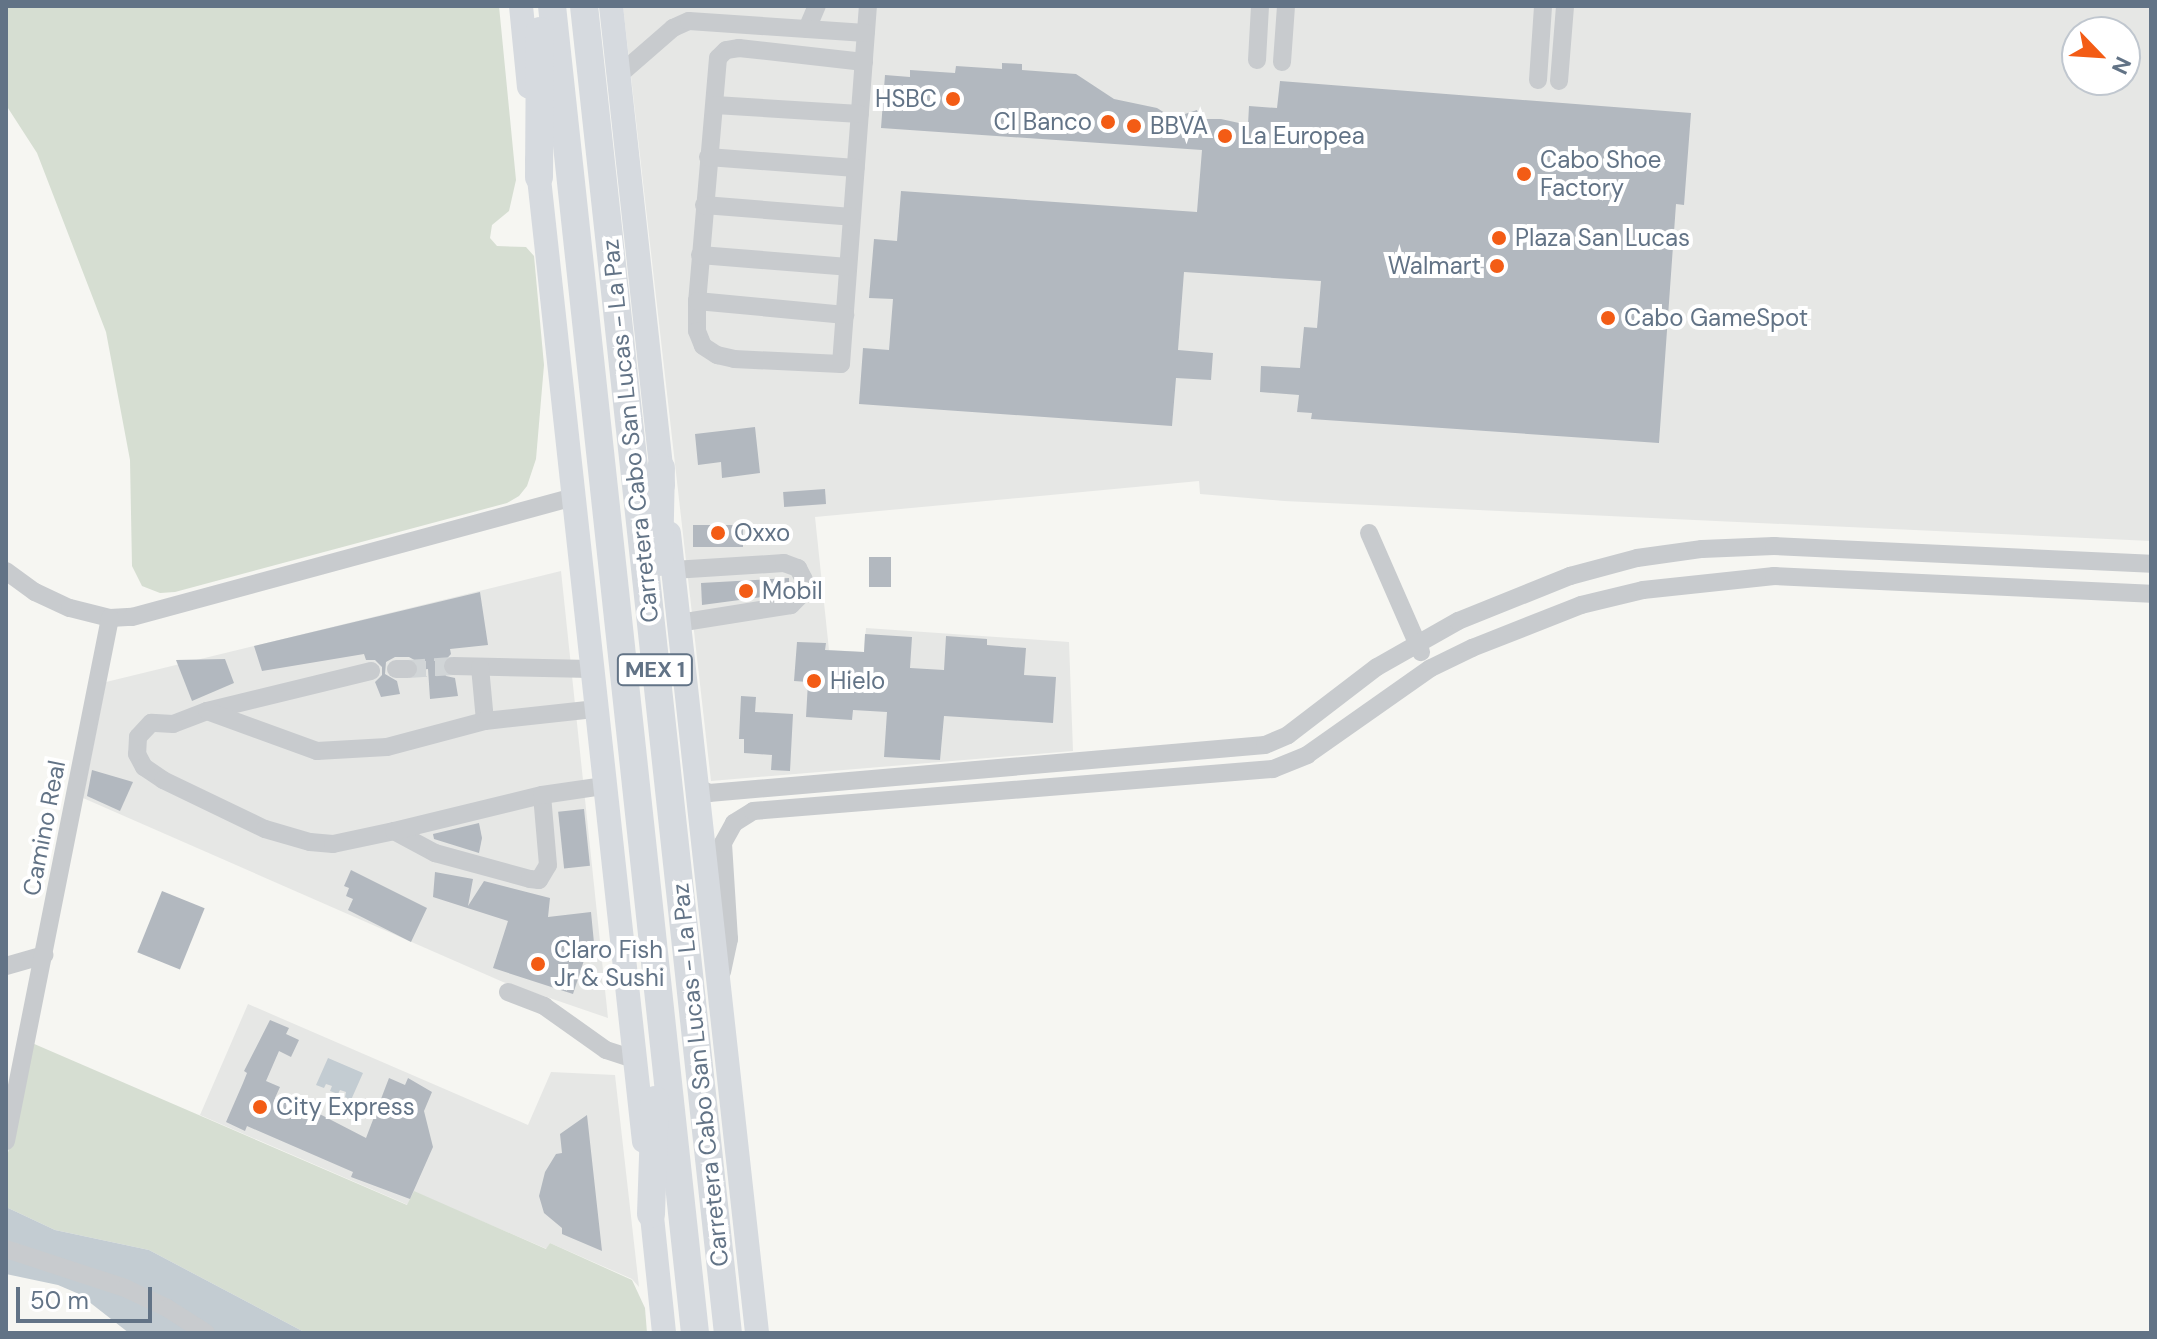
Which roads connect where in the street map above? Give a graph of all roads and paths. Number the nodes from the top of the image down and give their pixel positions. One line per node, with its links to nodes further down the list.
1 (521, 6): 24 (main road)
2 (540, 6): 24 (highway)
3 (552, 6): 58 (highway, Carretera Cabo San Lucas - La Paz / MEX 1)
4 (584, 6): 48 (highway, Carretera Cabo San Lucas - La Paz / MEX 1)
5 (611, 6): 17 (main road)
6 (817, 6): 12 (street)
7 (868, 6): 13 (street)
8 (1260, 6): 14 (street)
9 (1286, 6): 16 (street)
10 (1543, 6): 18 (street)
11 (1565, 6): 19 (street)
12 (807, 29): 13 (street); 17 (street)
13 (866, 33): 15 (street)
14 (1257, 60)
15 (864, 62): 20 (street); 21 (street)
16 (1282, 62)
17 (619, 75): 31 (main road)
18 (1538, 80)
19 (1559, 81)
20 (715, 105): 21 (street); 22 (street)
21 (860, 114): 23 (street)
22 (708, 157): 23 (street); 25 (street)
23 (856, 168): 26 (street)
24 (539, 177): 32 (main road)
25 (704, 205): 26 (street); 27 (street)
26 (852, 217): 28 (street)
27 (700, 255): 28 (street); 29 (street)
28 (848, 267): 30 (street)
29 (697, 301): 30 (street); 30 (street)
30 (845, 315)
31 (661, 468): 35 (main road); 48 (highway)
32 (574, 497): 38 (street); 44 (main road)
33 (1369, 533): 40 (street)
34 (2151, 564): 40 (street)
35 (673, 570): 39 (main road); 39 (street)
36 (6, 571): 38 (street)
37 (2151, 594): 43 (street)
38 (110, 618): 54 (street, Camino Real)
39 (679, 623): 50 (main road)
40 (1416, 644): 43 (street); 50 (street)
41 (453, 666): 42 (street)
42 (480, 667): 44 (street); 49 (street)
43 (1431, 668): 56 (street)
44 (591, 669): 46 (main road)
45 (371, 671): 47 (street)
46 (596, 709): 49 (street); 51 (main road)
47 (207, 711): 49 (street); 53 (street)
48 (660, 711): 66 (highway, Carretera Cabo San Lucas - La Paz / MEX 1)
49 (485, 721)
50 (696, 780): 56 (main road)
51 (604, 786): 52 (street); 59 (main road)
52 (542, 795): 53 (street); 53 (street)
53 (394, 831)
54 (44, 955): 55 (street); 60 (street, Camino Real)
55 (6, 966)
56 (719, 988): 67 (main road)
57 (508, 992): 59 (street)
58 (658, 1000): 61 (highway); 65 (highway, Carretera Cabo San Lucas - La Paz / MEX 1)
59 (636, 1060): 61 (main road)
60 (6, 1141)
61 (651, 1214): 64 (main road)
62 (6, 1249): 63 (street)
63 (206, 1333)
64 (664, 1333)
65 (695, 1333)
66 (728, 1333)
67 (757, 1333)

